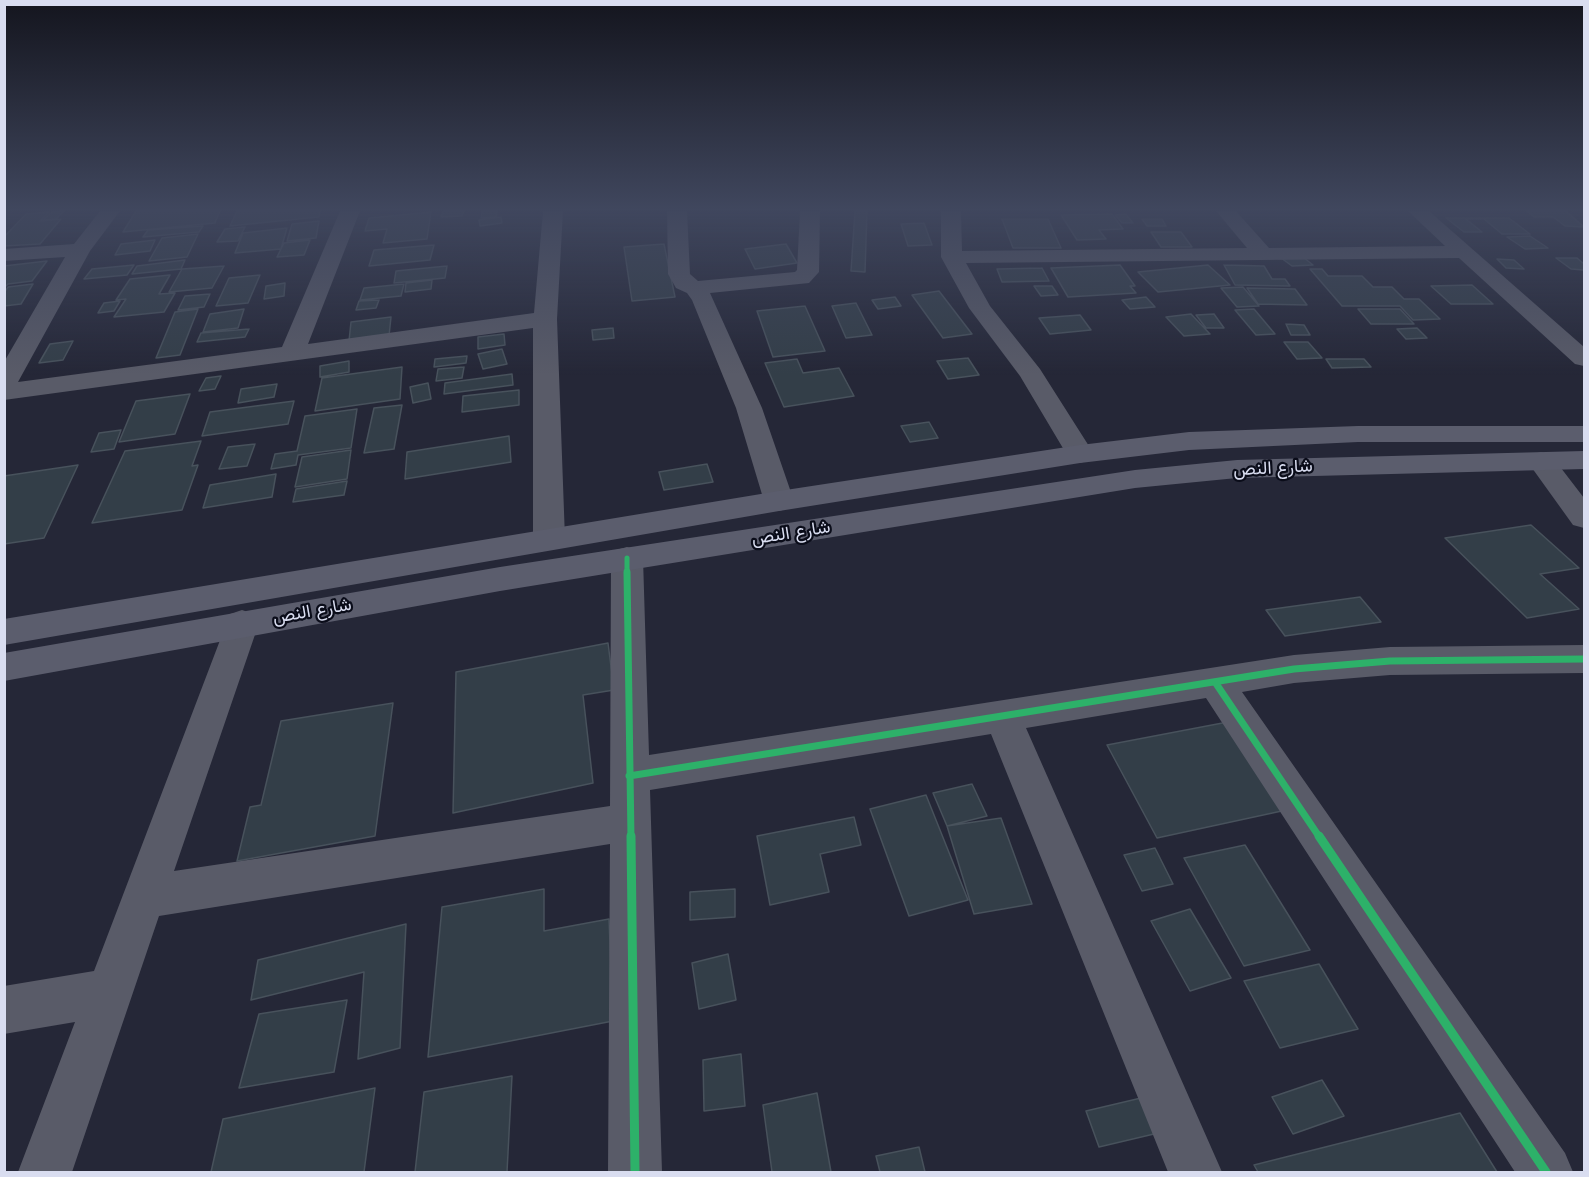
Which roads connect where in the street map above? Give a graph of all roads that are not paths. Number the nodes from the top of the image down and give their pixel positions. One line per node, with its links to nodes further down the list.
1 (71, 266): 12 (street)
2 (328, 266): 10 (street)
3 (549, 266): 9 (street)
4 (679, 266): 8 (street)
5 (808, 266): 8 (street)
6 (957, 266): 15 (street)
7 (1480, 266): 11 (street)
8 (695, 288): 18 (street)
9 (545, 319): 10 (street); 20 (street)
10 (293, 351): 13 (street)
11 (1584, 359)
12 (4, 385)
13 (4, 392)
14 (1584, 434): 15 (main road, شارع النص)
15 (1080, 454): 18 (main road, شارع النص)
16 (1584, 460): 17 (main road, شارع النص)
17 (1541, 461): 19 (street); 21 (main road, شارع النص)
18 (779, 501): 20 (main road, شارع النص)
19 (1584, 518)
20 (549, 539): 23 (main road, شارع النص)
21 (627, 558): 22 (main road, شارع النص); 28 (street)
22 (242, 623): 25 (main road, شارع النص); 30 (street)
23 (4, 632)
24 (1584, 659): 26 (street)
25 (4, 667)
26 (1215, 682): 27 (street); 36 (street)
27 (1002, 715): 28 (street); 35 (street)
28 (629, 776): 29 (street)
29 (629, 822): 30 (street); 34 (street)
30 (146, 897): 31 (street)
31 (111, 992): 32 (street); 33 (street)
32 (4, 1010)
33 (45, 1173)
34 (635, 1173)
35 (1195, 1173)
36 (1546, 1173)

